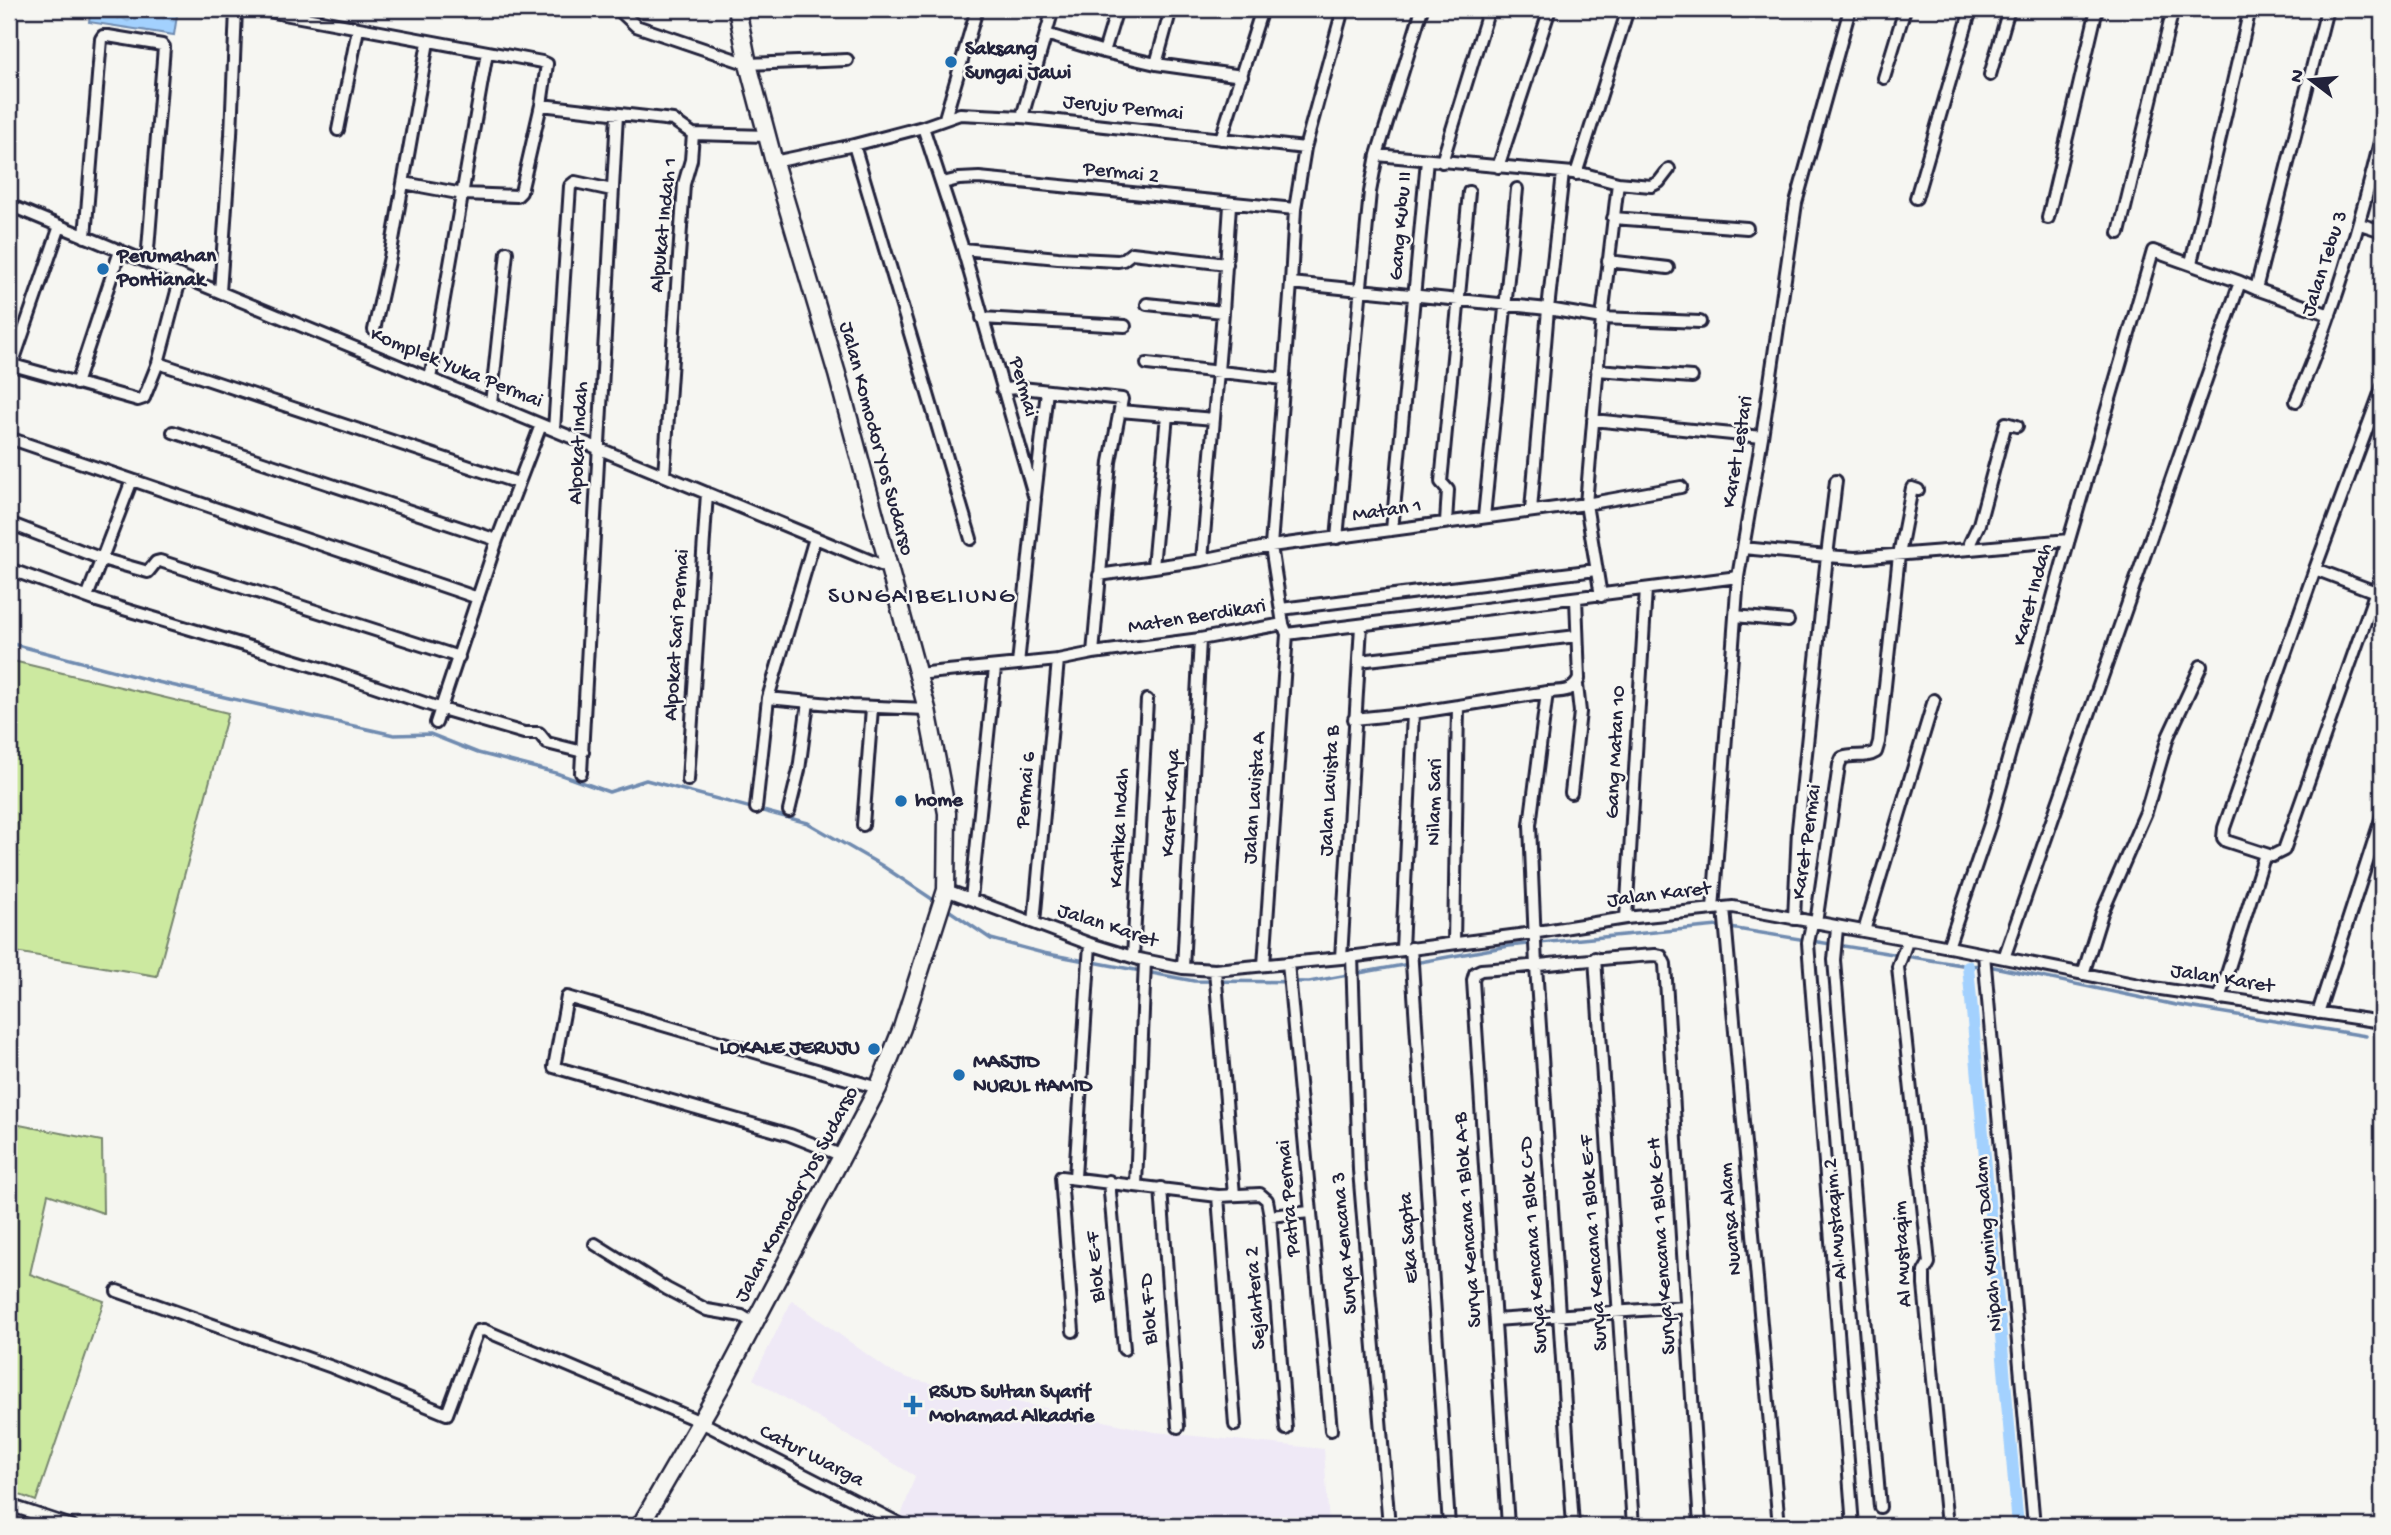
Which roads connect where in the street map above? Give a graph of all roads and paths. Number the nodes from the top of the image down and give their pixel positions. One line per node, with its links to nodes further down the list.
1 (236, 9): 86 (street)
2 (257, 9): 23 (street)
3 (737, 9): 29 (street, Jalan Komodor Yos Sudarso)
4 (1053, 9): 24 (street)
5 (1117, 9): 27 (street)
6 (1171, 9): 30 (street)
7 (1262, 9): 32 (street)
8 (1343, 9): 45 (street, Jalan Lavista A)
9 (1422, 9): 46 (street)
10 (1489, 9): 49 (street)
11 (1550, 9): 50 (street)
12 (1628, 9): 53 (street)
13 (1850, 9): 121 (street, Karet Lestari)
14 (1905, 9): 33 (street)
15 (1971, 9): 61 (street)
16 (2009, 9): 31 (street)
17 (2097, 9): 66 (street)
18 (2173, 9): 71 (street)
19 (2250, 9): 78 (street)
20 (2327, 9): 84 (street)
21 (618, 10): 29 (street)
22 (973, 10): 37 (street)
23 (358, 29): 25 (street); 39 (street)
24 (1046, 34): 27 (street); 36 (street)
25 (428, 42): 26 (street); 54 (street)
26 (487, 52): 34 (street); 60 (street)
27 (1104, 52): 30 (street)
28 (847, 60): 29 (street)
29 (748, 64): 42 (street, Jalan Komodor Yos Sudarso)
30 (1156, 64): 32 (street)
31 (1990, 75)
32 (1242, 76): 43 (street)
33 (1884, 78)
34 (541, 105): 35 (street, Alpukat Indah 1); 60 (street)
35 (617, 115): 40 (street, Alpukat Indah 1); 58 (street, Alpokat Indah)
36 (1022, 117): 37 (street, Jeruju Permai); 43 (street, Jeruju Permai)
37 (946, 118): 38 (street, Jeruju Permai)
38 (923, 127): 44 (street, Jeruju Permai); 55 (street, Permai)
39 (338, 130)
40 (693, 134): 42 (street); 124 (street, Alpukat Indah 1)
41 (2382, 134): 67 (street, Jalan Tebu 3)
42 (767, 136): 48 (street, Jalan Komodor Yos Sudarso)
43 (1222, 139): 45 (street, Jeruju Permai)
44 (855, 145): 48 (street, Jeruju Permai); 140 (street)
45 (1305, 148): 64 (street, Jalan Lavista A)
46 (1377, 155): 47 (street); 85 (street)
47 (1427, 160): 49 (street); 87 (street, Gang Kubu II)
48 (774, 162): 151 (street, Jalan Komodor Yos Sudarso)
49 (1442, 162): 50 (street)
50 (1498, 167): 52 (street)
51 (1669, 169): 56 (street)
52 (1563, 173): 53 (street); 91 (street)
53 (1576, 174): 56 (street)
54 (404, 183): 60 (street); 98 (street)
55 (943, 183): 63 (street, Permai 2); 73 (street, Permai)
56 (1618, 183): 65 (street)
57 (1517, 189): 90 (street)
58 (612, 190): 119 (street); 123 (street, Alpokat Indah)
59 (1469, 192): 88 (street)
60 (463, 194): 105 (street)
61 (1916, 198)
62 (9, 205): 68 (street, Komplek Yuka Permai)
63 (1230, 205): 64 (street, Permai 2); 79 (street)
64 (1295, 209): 82 (street, Jalan Lavista A)
65 (1613, 218): 69 (street); 76 (street)
66 (2048, 218)
67 (2360, 224): 70 (street); 93 (street, Jalan Tebu 3)
68 (61, 226): 72 (street, Komplek Yuka Permai); 100 (street)
69 (1747, 228)
70 (2382, 231)
71 (2119, 233)
72 (85, 237): 74 (street, Komplek Yuka Permai); 77 (street)
73 (964, 249): 79 (street); 94 (street, Permai)
74 (120, 251): 77 (street, Komplek Yuka Permai); 107 (street)
75 (507, 252): 112 (street)
76 (1608, 261): 80 (street); 95 (street)
77 (147, 262): 81 (street, Komplek Yuka Permai)
78 (2191, 263): 83 (street); 142 (street, Karet Indah)
79 (1227, 264): 92 (street)
80 (1668, 268)
81 (181, 276): 86 (street, Komplek Yuka Permai); 99 (street)
82 (1292, 282): 85 (street); 106 (street, Jalan Lavista A)
83 (2240, 282): 84 (street); 219 (street)
84 (2256, 289): 93 (street)
85 (1361, 290): 87 (street); 139 (street)
86 (220, 292): 105 (street, Komplek Yuka Permai)
87 (1415, 295): 88 (street); 137 (street, Gang Kubu II)
88 (1458, 300): 90 (street); 135 (street)
89 (1147, 304): 92 (street)
90 (1504, 304): 91 (street); 134 (street)
91 (1548, 309): 95 (street); 133 (street)
92 (1223, 312): 103 (street)
93 (2330, 315): 111 (street, Jalan Tebu 3)
94 (982, 318): 97 (street); 109 (street, Permai)
95 (1602, 318): 96 (street); 102 (street)
96 (1700, 322)
97 (1125, 326)
98 (374, 330)
99 (158, 363): 107 (street); 127 (street)
100 (10, 364): 107 (street)
101 (1147, 364): 103 (street)
102 (1597, 370): 104 (street); 116 (street)
103 (1218, 372): 106 (street); 115 (street)
104 (1692, 377)
105 (430, 379): 112 (street, Komplek Yuka Permai)
106 (1284, 379): 143 (street, Jalan Lavista A)
107 (76, 384)
108 (2382, 388): 153 (street)
109 (1002, 389): 110 (street); 131 (street, Permai)
110 (1047, 391): 113 (street); 131 (street)
111 (2296, 401)
112 (491, 404): 117 (street, Komplek Yuka Permai)
113 (1121, 411): 114 (street); 156 (street)
114 (1167, 415): 115 (street); 150 (street)
115 (1214, 419): 149 (street)
116 (1593, 420): 121 (street); 132 (street)
117 (541, 425): 119 (street, Komplek Yuka Permai); 127 (street)
118 (2017, 426): 145 (street)
119 (554, 430): 123 (street, Komplek Yuka Permai)
120 (173, 432): 141 (street)
121 (1762, 437): 144 (street, Karet Lestari)
122 (9, 438): 125 (street)
123 (599, 449): 124 (street, Komplek Yuka Permai); 192 (street, Alpokat Indah)
124 (664, 475): 130 (street, Komplek Yuka Permai)
125 (132, 480): 148 (street); 162 (street)
126 (1836, 481): 147 (street)
127 (518, 483): 141 (street)
128 (1681, 488): 132 (street, Matan 1)
129 (1918, 490): 146 (street)
130 (707, 493): 138 (street, Komplek Yuka Permai); 194 (street, Alpokat Sari Permai)
131 (1035, 499): 175 (street, Permai)
132 (1586, 504): 133 (street, Matan 1); 154 (street)
133 (1531, 510): 134 (street, Matan 1)
134 (1484, 517): 135 (street, Matan 1)
135 (1446, 522): 137 (street, Matan 1)
136 (9, 523): 148 (street)
137 (1392, 530): 139 (street, Matan 1)
138 (815, 538): 151 (street, Komplek Yuka Permai); 181 (street)
139 (1337, 538): 143 (street, Matan 1)
140 (971, 539)
141 (497, 540): 162 (street)
142 (2069, 540): 145 (street); 213 (street, Karet Indah)
143 (1271, 546): 149 (street, Matan 1); 164 (street, Jalan Lavista A)
144 (1743, 548): 147 (street); 157 (street, Karet Lestari)
145 (1970, 549): 146 (street)
146 (1899, 555): 147 (street); 207 (street, Karet Permai)
147 (1827, 556): 205 (street)
148 (102, 559): 161 (street); 172 (street)
149 (1202, 560): 150 (street, Matan 1)
150 (1153, 567): 156 (street, Matan 1)
151 (888, 568): 178 (street, Jalan Komodor Yos Sudarso)
152 (9, 569): 161 (street)
153 (2315, 569): 159 (street); 200 (street)
154 (1596, 570): 160 (street); 164 (street)
155 (2382, 574): 159 (street)
156 (1099, 575): 171 (street)
157 (1738, 577): 158 (street, Maten Berdikari); 165 (street, Karet Lestari)
158 (1646, 589): 160 (street, Maten Berdikari); 204 (street, Gang Matan 10)
159 (2379, 593): 200 (street)
160 (1601, 596): 163 (street, Maten Berdikari)
161 (87, 597): 187 (street)
162 (478, 598): 172 (street)
163 (1576, 598): 167 (street, Maten Berdikari); 169 (street)
164 (1281, 610): 168 (street, Jalan Lavista A)
165 (1735, 617): 166 (street); 203 (street, Karet Lestari)
166 (1788, 621)
167 (1361, 626): 168 (street, Maten Berdikari); 174 (street, Jalan Lavista B)
168 (1285, 629): 170 (street, Maten Berdikari); 224 (street, Jalan Lavista A)
169 (1577, 636): 174 (street); 179 (street)
170 (1200, 639): 171 (street, Maten Berdikari); 226 (street, Karet Karya)
171 (1093, 653): 173 (street, Maten Berdikari)
172 (459, 657): 187 (street)
173 (1058, 660): 175 (street, Maten Berdikari); 206 (street, Permai 6)
174 (1359, 661): 190 (street, Jalan Lavista B)
175 (1018, 664): 177 (street, Maten Berdikari)
176 (2200, 666): 228 (street)
177 (995, 668): 178 (street, Maten Berdikari); 202 (street)
178 (917, 674): 188 (street, Jalan Komodor Yos Sudarso)
179 (1577, 685): 180 (street); 195 (street)
180 (1547, 692): 185 (street); 210 (street, Surya Kencana 1 Blok C-D)
181 (768, 698): 184 (street); 196 (street)
182 (1147, 700): 217 (street, Kartika Indah)
183 (1934, 700): 209 (street)
184 (808, 702): 186 (street); 197 (street)
185 (1458, 706): 189 (street); 212 (street, Nilam Sari)
186 (872, 708): 188 (street); 199 (street)
187 (442, 709): 191 (street); 192 (street)
188 (927, 709): 201 (street, Jalan Komodor Yos Sudarso)
189 (1413, 713): 190 (street); 215 (street, Eka Sapta)
190 (1354, 719): 220 (street, Jalan Lavista B)
191 (436, 723)
192 (583, 752): 193 (street, Alpokat Indah)
193 (581, 773)
194 (688, 780)
195 (1571, 793)
196 (756, 808)
197 (789, 811)
198 (2382, 816): 230 (street)
199 (863, 825)
200 (2265, 854): 229 (street)
201 (946, 891): 202 (street, Jalan Karet); 232 (street, Jalan Komodor Yos Sudarso)
202 (971, 899): 206 (street, Jalan Karet)
203 (1721, 910): 204 (street, Jalan Karet); 205 (street, Jalan Karet); 267 (street, Nuansa Alam)
204 (1626, 918): 210 (street, Jalan Karet)
205 (1794, 919): 207 (street, Jalan Karet)
206 (1034, 923): 214 (street, Jalan Karet)
207 (1813, 925): 208 (street, Jalan Karet); 268 (street, Karet Permai)
208 (1836, 931): 209 (street, Jalan Karet); 257 (street, Al Mustaqim 2)
209 (1864, 931): 211 (street, Jalan Karet)
210 (1535, 935): 212 (street, Jalan Karet); 222 (street, Surya Kencana 1 Blok C-D)
211 (1908, 942): 213 (street, Jalan Karet); 269 (street, Al Mustaqim)
212 (1454, 943): 215 (street, Jalan Karet)
213 (1948, 947): 216 (street, Jalan Karet)
214 (1089, 948): 217 (street, Jalan Karet); 234 (street)
215 (1408, 950): 220 (street, Jalan Karet); 262 (street, Eka Sapta)
216 (1984, 956): 219 (street, Jalan Karet); 270 (street, Nipah Kuning Dalam)
217 (1133, 957): 221 (street, Jalan Karet)
218 (1595, 958): 222 (street, Surya Kencana 1 Blok A-B); 223 (street, Surya Kencana 1 Blok A-B); 245 (street, Surya Kencana 1 Blok E-F)
219 (2004, 958): 228 (street, Jalan Karet)
220 (1348, 959): 225 (street, Jalan Karet); 261 (street, Surya Kencana 3)
221 (1145, 963): 226 (street, Jalan Karet); 236 (street)
222 (1536, 963): 246 (street, Surya Kencana 1 Blok C-D); 247 (street, Surya Kencana 1 Blok A-B)
223 (1665, 964): 244 (street, Surya Kencana 1 Blok G-H)
224 (1264, 965): 225 (street, Jalan Karet); 227 (street, Jalan Karet)
225 (1288, 966): 240 (street, Patra Permai)
226 (1182, 968): 227 (street, Jalan Karet)
227 (1215, 973): 238 (street)
228 (2083, 974): 229 (street, Jalan Karet)
229 (2219, 999): 230 (street, Jalan Karet)
230 (2318, 1013): 231 (street, Jalan Karet)
231 (2382, 1022)
232 (878, 1088): 233 (street, Jalan Komodor Yos Sudarso); 233 (street)
233 (844, 1156): 248 (street, Jalan Komodor Yos Sudarso)
234 (1075, 1177): 235 (street); 249 (street)
235 (1109, 1181): 236 (street); 250 (street, Blok E-F)
236 (1136, 1185): 237 (street)
237 (1161, 1188): 239 (street); 253 (street, Blok F-D)
238 (1234, 1195): 239 (street, Sejahtera 2); 241 (street, Sejahtera 2)
239 (1218, 1196): 252 (street, Sejahtera 2)
240 (1310, 1212): 241 (street); 255 (street, Patra Permai)
241 (1270, 1216): 254 (street, Sejahtera 2)
242 (596, 1244): 248 (street)
243 (117, 1291): 251 (street, Catur Warga)
244 (1686, 1307): 245 (street); 266 (street, Surya Kencana 1 Blok G-H)
245 (1619, 1311): 246 (street); 265 (street, Surya Kencana 1 Blok E-F)
246 (1559, 1315): 247 (street); 264 (street, Surya Kencana 1 Blok C-D)
247 (1495, 1320): 263 (street, Surya Kencana 1 Blok A-B)
248 (755, 1324): 251 (street, Jalan Komodor Yos Sudarso)
249 (1073, 1331)
250 (1124, 1349)
251 (701, 1422): 259 (street, Jalan Komodor Yos Sudarso); 260 (street, Catur Warga)
252 (1235, 1425)
253 (1178, 1427)
254 (1286, 1429)
255 (1332, 1430)
256 (9, 1505): 258 (street)
257 (1880, 1507)
258 (72, 1526)
259 (640, 1526)
260 (904, 1526)
261 (1390, 1526)
262 (1449, 1526)
263 (1508, 1526)
264 (1573, 1526)
265 (1633, 1526)
266 (1700, 1526)
267 (1779, 1526)
268 (1853, 1526)
269 (1947, 1526)
270 (2034, 1526)

